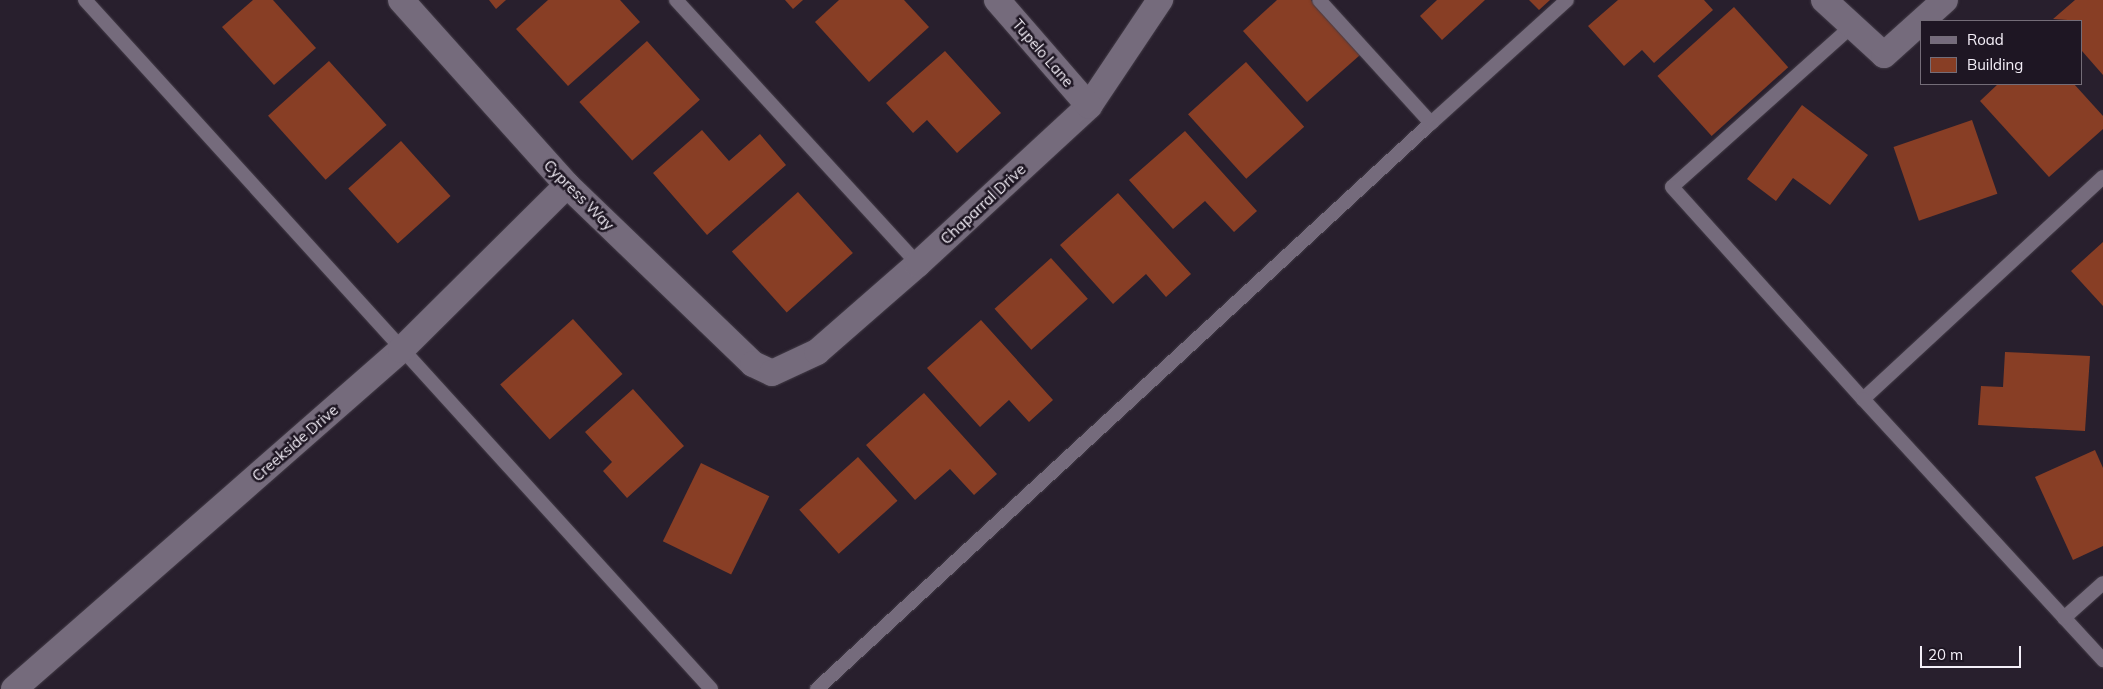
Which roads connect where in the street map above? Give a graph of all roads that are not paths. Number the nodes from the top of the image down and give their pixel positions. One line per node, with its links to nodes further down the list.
1 (85, 0): 18 (lane)
2 (401, 0): 16 (street, Cypress Way)
3 (676, 0): 17 (lane)
4 (997, 0): 13 (street, Tupelo Lane)
5 (1160, 0): 13 (street, Chaparral Drive)
6 (1319, 0): 14 (lane)
7 (1567, 0): 14 (lane)
8 (1824, 0): 12 (street)
9 (1945, 0): 10 (street)
10 (1923, 20)
11 (1920, 23): 12 (street)
12 (1852, 26): 20 (lane)
13 (1089, 106): 17 (street, Chaparral Drive)
14 (1431, 123): 26 (lane)
15 (2103, 177): 20 (lane)
16 (567, 185): 18 (street, Creekside Drive); 19 (street, Cypress Way)
17 (918, 264): 19 (street, Chaparral Drive)
18 (401, 350): 24 (street, Creekside Drive); 25 (lane)
19 (772, 373)
20 (1863, 399): 22 (lane)
21 (2103, 583): 22 (lane)
22 (2064, 618): 23 (lane)
23 (2103, 660)
24 (14, 689)
25 (711, 689)
26 (817, 689)

